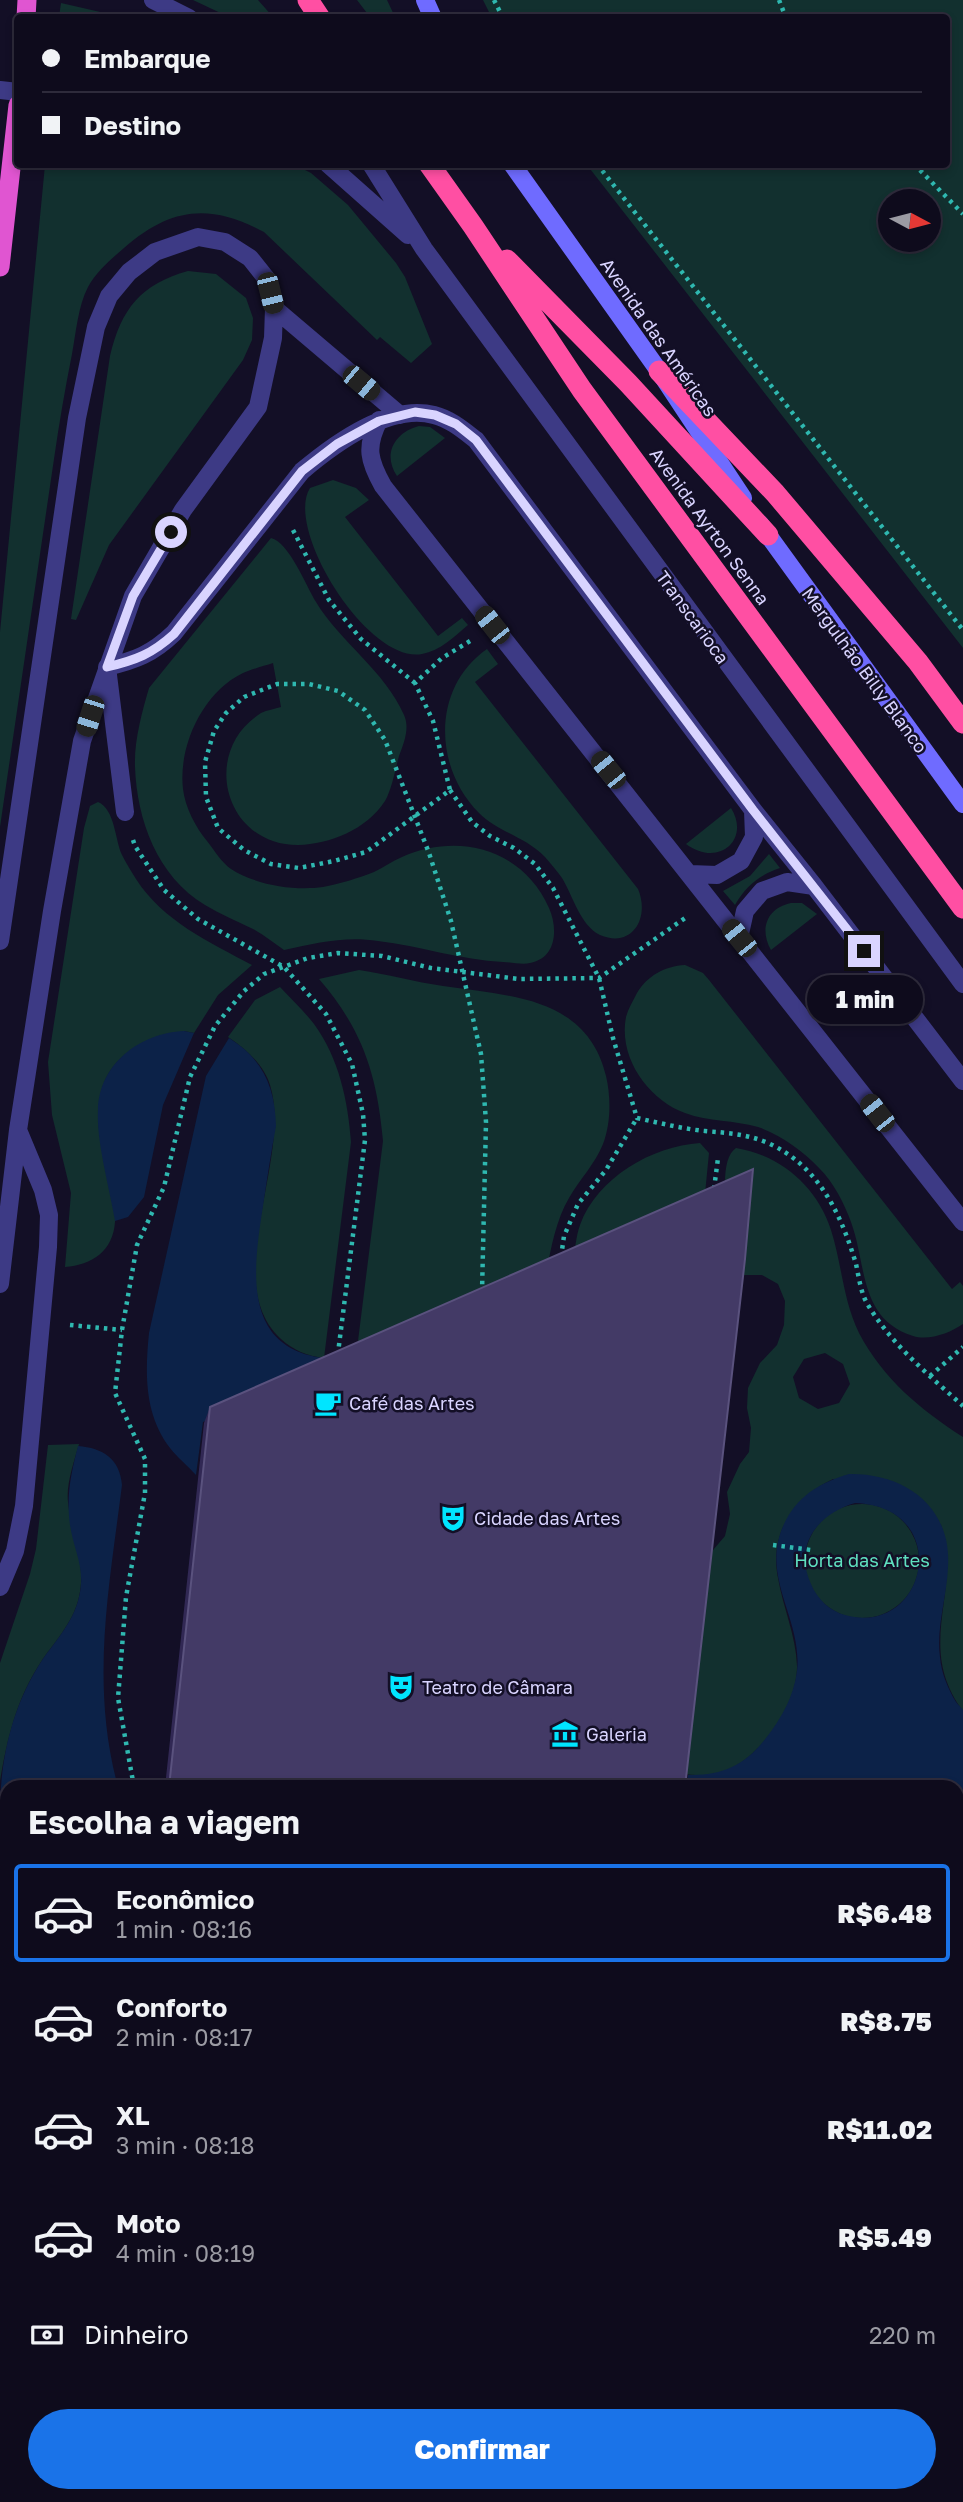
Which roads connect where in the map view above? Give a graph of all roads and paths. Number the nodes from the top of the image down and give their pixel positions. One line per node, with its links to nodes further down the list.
1 (153, 0): 2 (lane)
2 (182, 14)
3 (14, 141): 13 (highway)
4 (333, 168): 12 (lane, Transcarioca)
5 (373, 168): 12 (lane, Transcarioca)
6 (432, 168): 11 (highway, Avenida Ayrton Senna)
7 (515, 168): 15 (main road, Avenida das Américas)
8 (600, 168): 21 (path)
9 (918, 168): 10 (path)
10 (963, 214)
11 (473, 226): 18 (highway); 32 (highway, Avenida Ayrton Senna)
12 (424, 249): 37 (lane, Transcarioca)
13 (0, 267)
14 (274, 308): 16 (lane); 22 (lane); 34 (lane)
15 (659, 371): 18 (main road, Avenida das Américas); 24 (highway)
16 (400, 415): 17 (lane); 27 (lane)
17 (379, 421): 20 (lane); 22 (lane)
18 (768, 535): 26 (main road, Mergulhão Billy Blanco)
19 (302, 548): 23 (path)
20 (492, 625): 23 (path); 29 (lane)
21 (963, 630)
22 (107, 667): 28 (lane); 40 (lane)
23 (415, 683): 25 (path)
24 (963, 723)
25 (450, 790): 36 (path); 46 (path)
26 (963, 804)
27 (753, 810): 29 (lane); 30 (lane)
28 (125, 811): 35 (path)
29 (690, 874): 31 (lane)
30 (814, 886): 33 (lane); 38 (lane)
31 (707, 898): 33 (lane); 36 (path)
32 (963, 908)
33 (739, 938): 43 (lane)
34 (0, 941)
35 (284, 967): 36 (path); 48 (path); 50 (path)
36 (599, 978): 39 (path)
37 (963, 985)
38 (963, 1081)
39 (637, 1118): 44 (path); 51 (path)
40 (18, 1130): 45 (lane); 47 (lane)
41 (718, 1158): 42 (path)
42 (714, 1192)
43 (963, 1222)
44 (559, 1268)
45 (0, 1284)
46 (482, 1300)
47 (41, 1322): 48 (path); 55 (lane)
48 (121, 1330): 56 (path)
49 (963, 1347): 51 (path)
50 (336, 1365)
51 (930, 1376): 52 (path)
52 (963, 1406)
53 (773, 1545): 54 (path)
54 (811, 1550)
55 (0, 1587)
56 (133, 1780)

